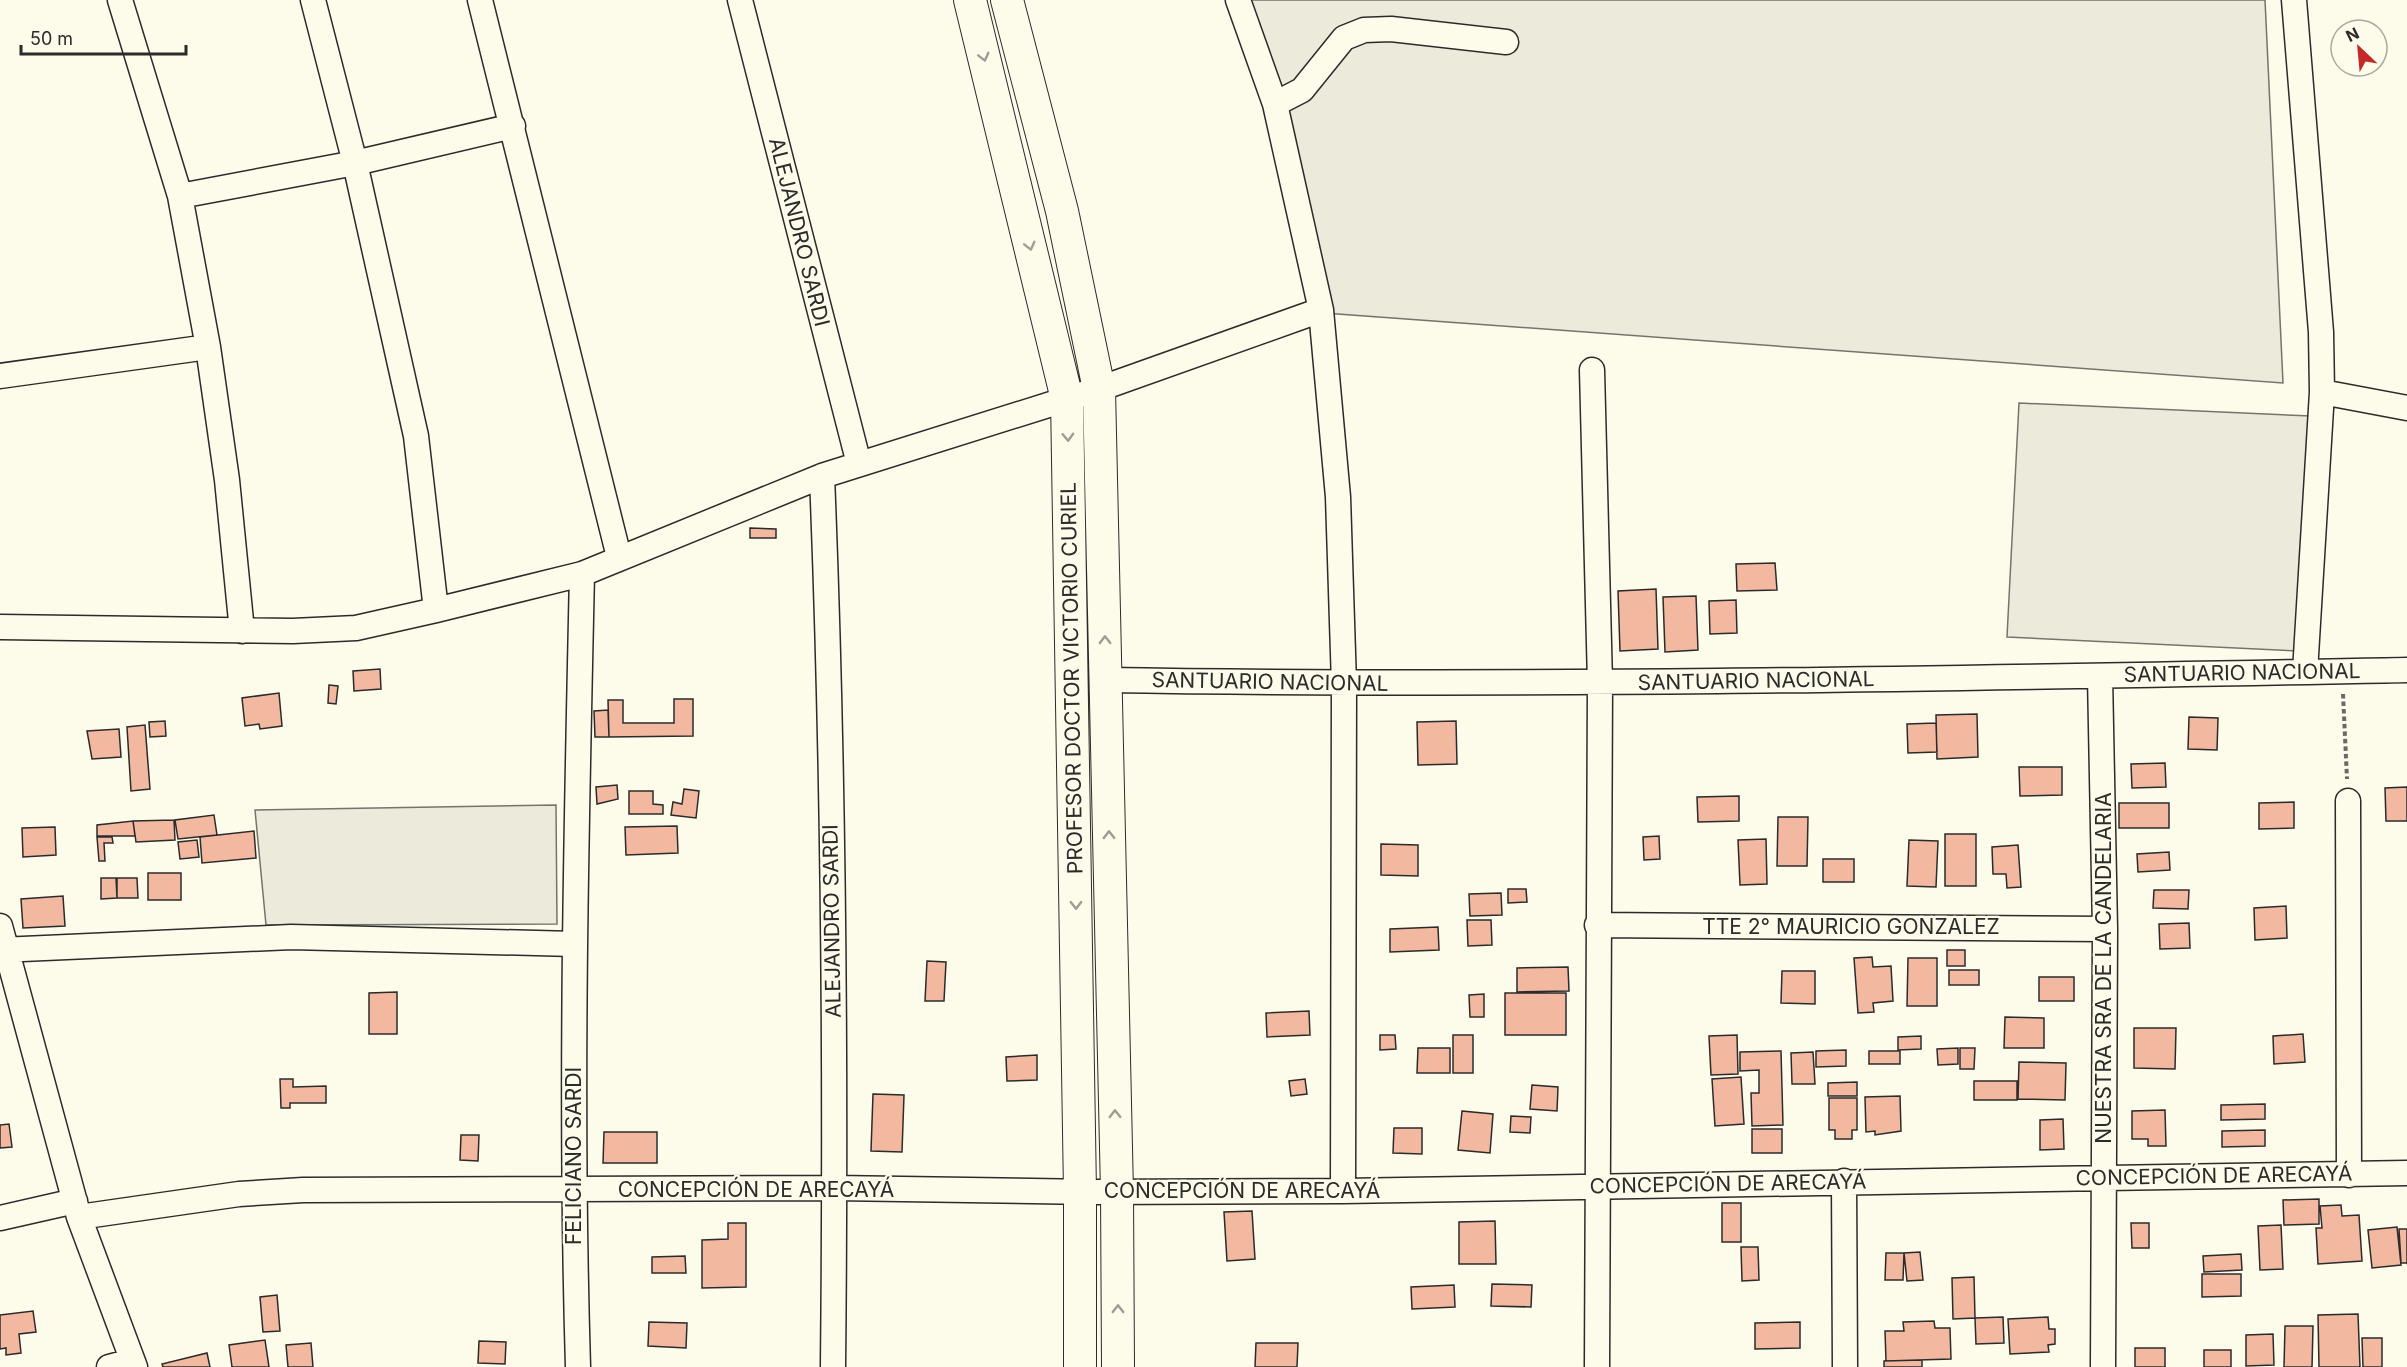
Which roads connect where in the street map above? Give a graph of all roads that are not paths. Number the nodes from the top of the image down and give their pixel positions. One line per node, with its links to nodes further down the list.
1 (120, 0): 13 (street)
2 (313, 0): 12 (street)
3 (480, 0): 11 (street)
4 (740, 0): 22 (street, ALEJANDRO SARDI)
5 (970, 0): 20 (main road, PROFESOR DOCTOR VICTORIO CURIEL, one-way to 20)
6 (1007, 0): 18 (main road, PROFESOR DOCTOR VICTORIO CURIEL)
7 (1238, 0): 10 (street)
8 (2294, 0): 19 (street)
9 (1506, 42): 10 (street)
10 (1275, 104): 14 (street)
11 (513, 126): 12 (street); 24 (street)
12 (355, 163): 13 (street); 26 (street)
13 (180, 196): 15 (street)
14 (1322, 310): 18 (street); 34 (street)
15 (208, 347): 17 (street); 28 (street)
16 (1592, 370): 33 (street)
17 (0, 376)
18 (1099, 389): 20 (street); 32 (main road, PROFESOR DOCTOR VICTORIO CURIEL, one-way to 18)
19 (2322, 393): 21 (street); 30 (street)
20 (1067, 399): 22 (street); 49 (main road, PROFESOR DOCTOR VICTORIO CURIEL, one-way to 49)
21 (2407, 408)
22 (859, 464): 23 (street)
23 (822, 476): 24 (street); 46 (street, ALEJANDRO SARDI)
24 (619, 557): 25 (street)
25 (582, 574): 26 (street); 39 (street, FELICIANO SARDI)
26 (436, 610): 28 (street)
27 (0, 627): 28 (street)
28 (242, 631)
29 (2407, 670): 30 (street, SANTUARIO NACIONAL)
30 (2305, 672): 31 (street, SANTUARIO NACIONAL)
31 (2100, 676): 33 (street, SANTUARIO NACIONAL); 38 (street, NUESTRA SRA DE LA CANDELARIA)
32 (1106, 680): 34 (street, SANTUARIO NACIONAL); 50 (main road, PROFESOR DOCTOR VICTORIO CURIEL, one-way to 32)
33 (1600, 683): 34 (street, SANTUARIO NACIONAL); 36 (street)
34 (1344, 684): 48 (street)
35 (2348, 801): 42 (street)
36 (1597, 925): 38 (street, TTE 2° MAURICIO GONZALEZ); 45 (street)
37 (0, 926): 40 (street)
38 (2105, 929): 43 (street, NUESTRA SRA DE LA CANDELARIA)
39 (574, 944): 40 (street); 47 (street, FELICIANO SARDI)
40 (3, 950): 51 (street)
41 (2407, 1173): 42 (street, CONCEPCIÓN DE ARECAYÁ)
42 (2349, 1175): 43 (street, CONCEPCIÓN DE ARECAYÁ)
43 (2105, 1178): 44 (street, CONCEPCIÓN DE ARECAYÁ); 60 (street, NUESTRA SRA DE LA CANDELARIA)
44 (1844, 1181): 45 (street, CONCEPCIÓN DE ARECAYÁ); 59 (street)
45 (1598, 1186): 48 (street, CONCEPCIÓN DE ARECAYÁ); 58 (street)
46 (835, 1188): 47 (street, CONCEPCIÓN DE ARECAYÁ); 49 (street, CONCEPCIÓN DE ARECAYÁ); 55 (street, ALEJANDRO SARDI)
47 (573, 1191): 51 (street, CONCEPCIÓN DE ARECAYÁ); 54 (street, FELICIANO SARDI)
48 (1343, 1191): 50 (street, CONCEPCIÓN DE ARECAYÁ)
49 (1080, 1192): 50 (street, CONCEPCIÓN DE ARECAYÁ); 56 (main road, PROFESOR DOCTOR VICTORIO CURIEL)
50 (1117, 1192): 57 (main road, PROFESOR DOCTOR VICTORIO CURIEL, one-way to 50)
51 (77, 1209): 52 (street, CONCEPCIÓN DE ARECAYÁ); 53 (street)
52 (0, 1218)
53 (125, 1365)
54 (578, 1367)
55 (833, 1367)
56 (1080, 1367)
57 (1118, 1367)
58 (1597, 1367)
59 (1845, 1367)
60 (2103, 1367)

